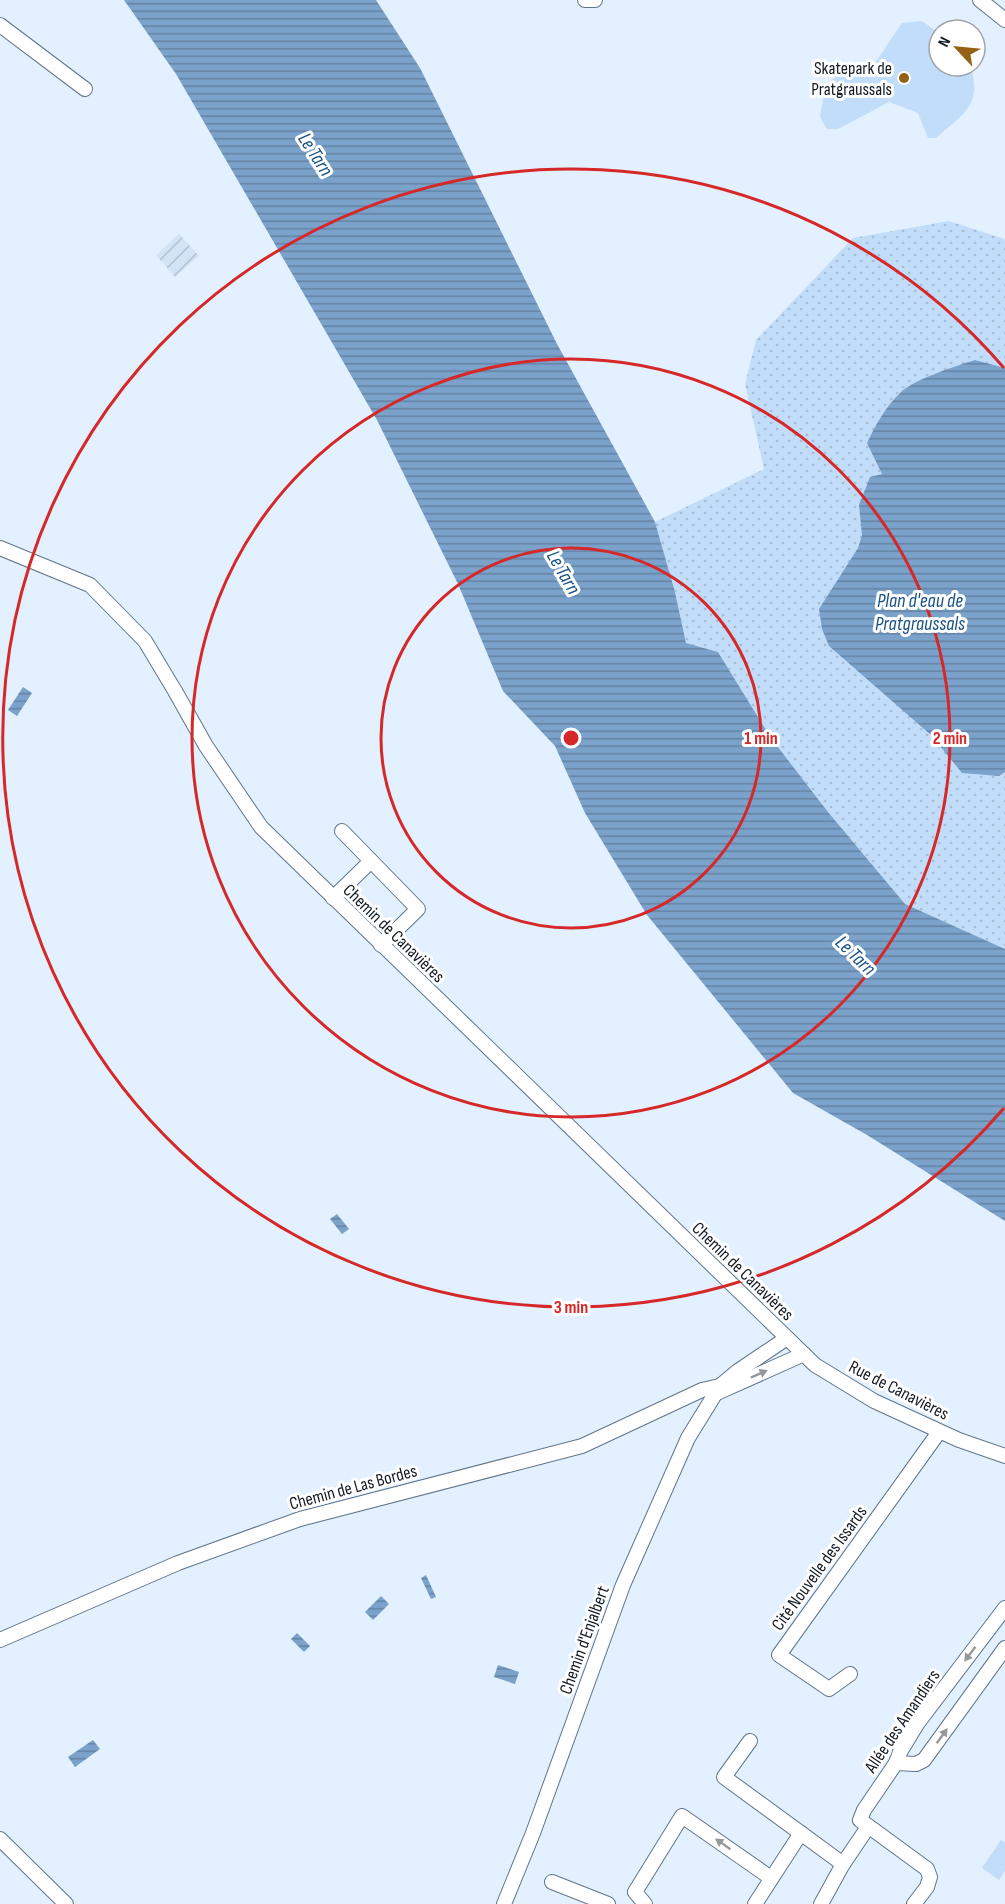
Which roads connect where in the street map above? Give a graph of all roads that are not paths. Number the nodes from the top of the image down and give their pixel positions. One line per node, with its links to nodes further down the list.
1 (585, 0): 2 (street)
2 (595, 0)
3 (980, 0): 4 (street)
4 (1005, 20)
5 (0, 25): 6 (street)
6 (85, 89)
7 (0, 548): 10 (street, Chemin de Canavières)
8 (342, 831): 9 (street)
9 (371, 861): 10 (street); 11 (street)
10 (333, 898): 11 (street, Chemin de Canavières)
11 (381, 945): 12 (street, Chemin de Canavières)
12 (787, 1338): 13 (street, Rue de Canavières); 14 (street, Chemin d'Enjalbert)
13 (804, 1354): 14 (street, one-way to 13); 15 (street, Rue de Canavières)
14 (717, 1390): 18 (street, Chemin de Las Bordes); 31 (street, Chemin d'Enjalbert)
15 (939, 1432): 16 (street, Rue de Canavières); 20 (street, Cité Nouvelle des Issards)
16 (1005, 1456)
17 (1005, 1608): 22 (street, Allée des Amandiers, one-way to 22)
18 (0, 1640)
19 (1005, 1648): 22 (street, one-way to 19)
20 (850, 1674)
21 (750, 1741): 24 (street)
22 (897, 1763): 23 (street, Allée des Amandiers)
23 (868, 1827): 26 (street); 37 (street)
24 (801, 1833): 26 (street); 27 (street)
25 (0, 1839): 30 (street)
26 (843, 1864): 36 (street)
27 (771, 1878): 29 (street, one-way to 29); 35 (street)
28 (552, 1882): 32 (street)
29 (635, 1892): 33 (street); 34 (street)
30 (66, 1904)
31 (504, 1904)
32 (609, 1904)
33 (627, 1904)
34 (645, 1904)
35 (755, 1904)
36 (821, 1904)
37 (914, 1904)

